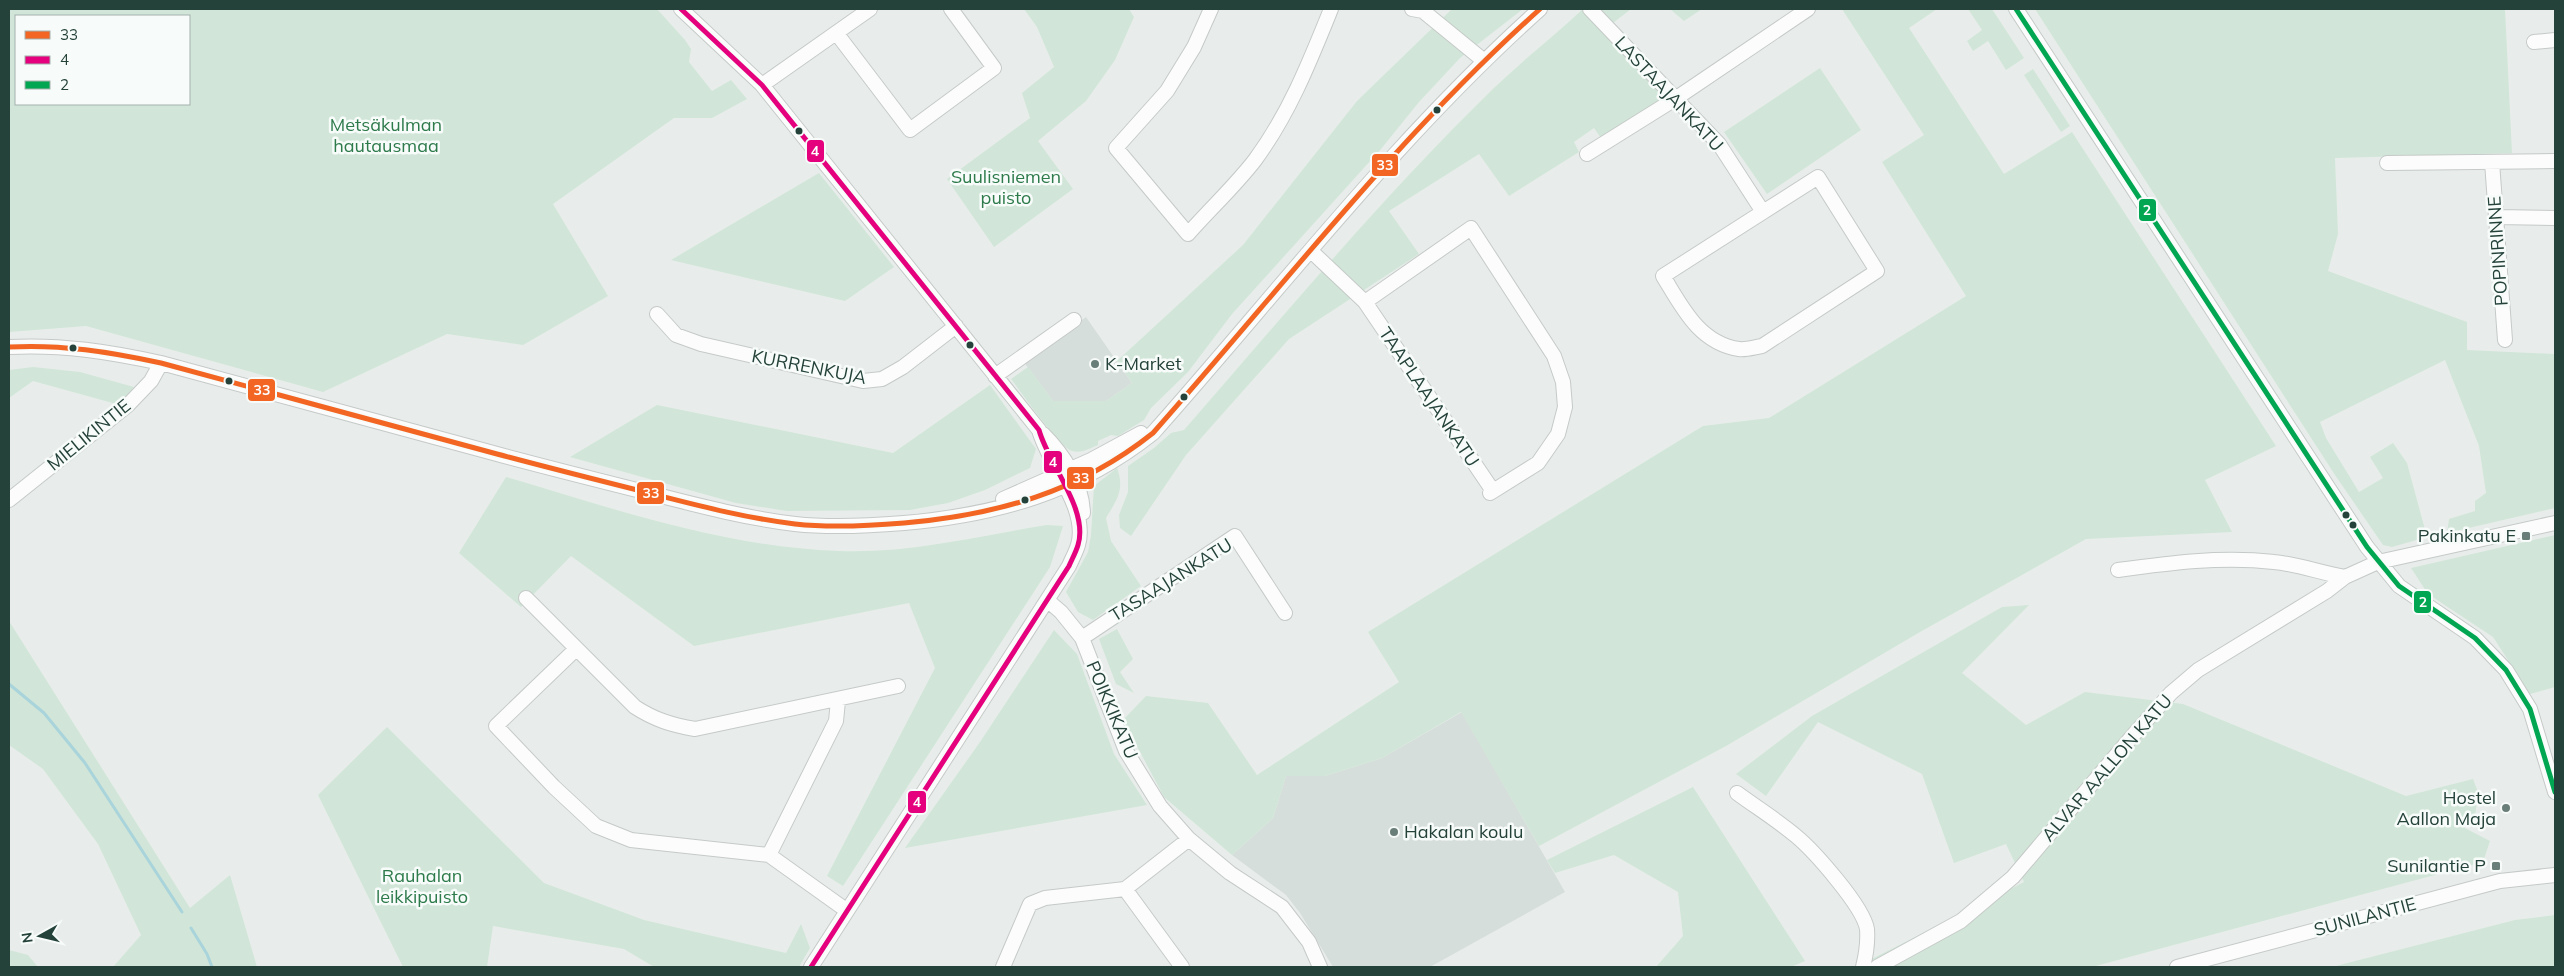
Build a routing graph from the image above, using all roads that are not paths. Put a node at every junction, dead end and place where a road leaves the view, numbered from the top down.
1 (681, 9) edge
2 (870, 9) edge
3 (951, 9) edge
4 (1211, 9) edge
5 (1331, 9) edge
6 (1412, 9) edge
7 (1540, 9) edge
8 (1590, 9) edge
9 (1808, 9) edge
10 (2016, 9) edge
11 (837, 34) junction
12 (2555, 40) edge
13 (2534, 42) dead end
14 (1483, 60) junction
15 (762, 85) junction
16 (1675, 99) junction
17 (1587, 154) dead end
18 (2555, 161) edge
19 (2492, 162) junction
20 (2387, 163) dead end
21 (1763, 212) junction
22 (2496, 217) junction
23 (2555, 218) edge
24 (1310, 251) junction
25 (1365, 302) junction
26 (657, 314) dead end
27 (1074, 320) dead end
28 (956, 326) junction
29 (2505, 340) dead end
30 (9, 347) edge
31 (161, 363) junction
32 (995, 376) junction
33 (1067, 478) junction
34 (9, 500) edge
35 (2555, 522) edge
36 (2378, 562) junction
37 (2118, 570) dead end
38 (2345, 577) junction
39 (526, 598) dead end
40 (1047, 600) junction
41 (1286, 613) dead end
42 (1082, 638) junction
43 (576, 649) junction
44 (898, 686) dead end
45 (838, 701) junction
46 (2555, 792) edge
47 (1737, 793) dead end
48 (1189, 839) junction
49 (768, 856) junction
50 (2555, 874) edge
51 (1125, 889) junction
52 (846, 910) junction
53 (811, 967) edge
54 (1003, 967) edge
55 (1182, 967) edge
56 (1320, 967) edge
57 (1863, 967) edge
58 (1877, 967) edge
59 (2177, 967) edge

1 - 15 street
2 - 11 street
3 - 11 street
4 - 5 street
6 - 14 street
7 - 14 street
8 - 16 street, LASTAAJANKATU
9 - 16 street
10 - 36 street
11 - 15 street
12 - 13 street
14 - 24 street
15 - 28 street
16 - 17 street
16 - 21 street, LASTAAJANKATU
18 - 19 street
19 - 20 street
19 - 22 street, POPINRINNE
21 - 21 street
22 - 23 street
22 - 29 street, POPINRINNE
24 - 25 street, TAAPLAAJANKATU
24 - 33 street
25 - 25 street, TAAPLAAJANKATU
26 - 28 street, KURRENKUJA
27 - 32 street
28 - 32 street
30 - 31 street
31 - 33 street
31 - 34 street, MIELIKINTIE
32 - 33 street
33 - 40 street
35 - 36 street, ALVAR AALLON KATU
36 - 38 street, ALVAR AALLON KATU
36 - 46 street
37 - 38 street
38 - 58 street, ALVAR AALLON KATU
39 - 43 street
40 - 42 street, POIKKIKATU
40 - 52 street
41 - 42 street, TASAAJANKATU
42 - 48 street, POIKKIKATU
43 - 45 street
43 - 49 street
44 - 45 street
45 - 49 street
47 - 57 street
48 - 51 street
48 - 56 street, POIKKIKATU
49 - 52 street
50 - 59 street, SUNILANTIE
51 - 54 street
51 - 55 street
52 - 53 street

